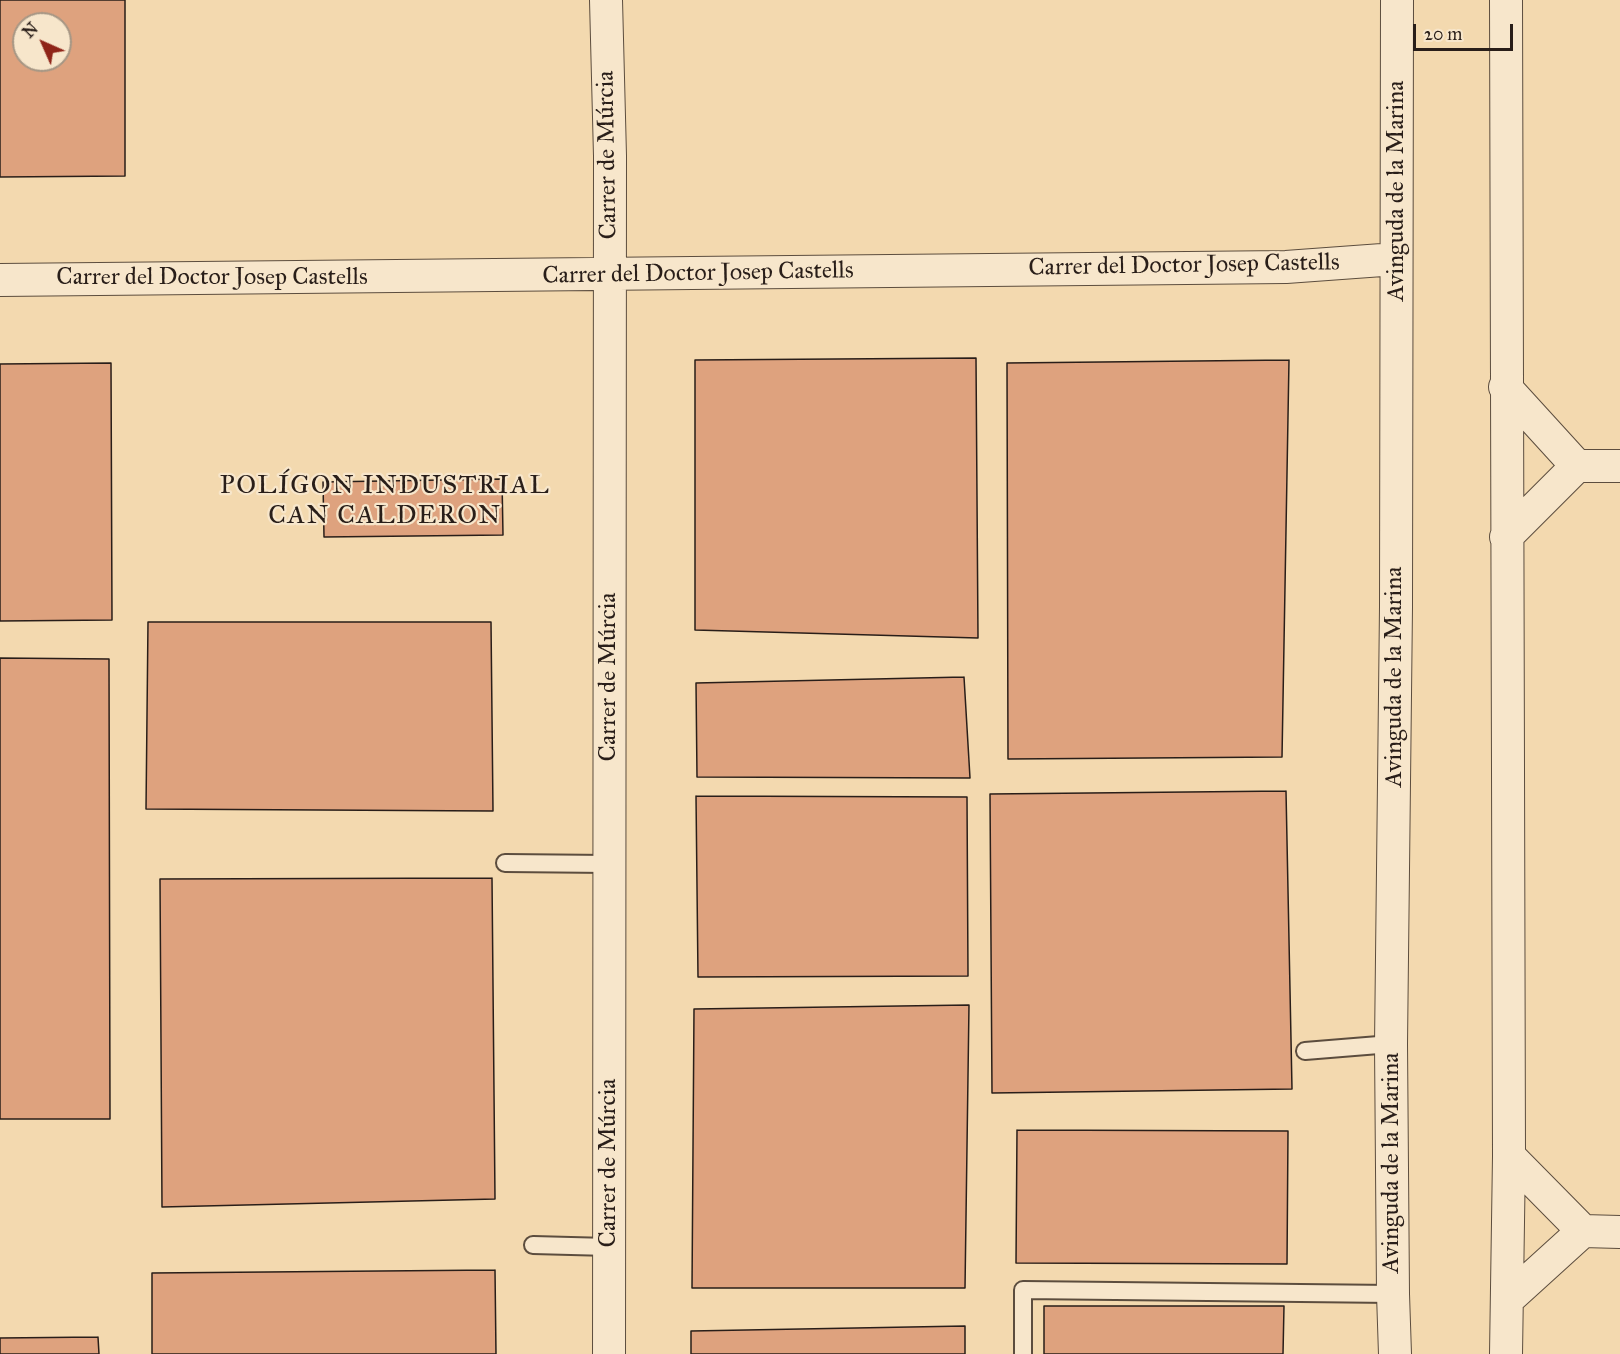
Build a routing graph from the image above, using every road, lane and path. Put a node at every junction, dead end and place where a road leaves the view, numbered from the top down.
1 (606, 0) edge
2 (1397, 0) edge
3 (1506, 0) edge
4 (1396, 259) junction
5 (610, 275) junction
6 (0, 280) edge
7 (1505, 387) junction
8 (1577, 466) junction
9 (1620, 466) edge
10 (1506, 537) junction
11 (505, 863) dead end
12 (609, 864) junction
13 (1391, 1044) junction
14 (1305, 1051) dead end
15 (1509, 1156) junction
16 (1583, 1231) junction
17 (1620, 1232) edge
18 (533, 1245) dead end
19 (609, 1246) junction
20 (1393, 1294) junction
21 (1507, 1300) junction
22 (609, 1354) edge
23 (1023, 1354) edge
24 (1395, 1354) edge
25 (1506, 1354) edge

1 - 5 street, Carrer de Múrcia
2 - 4 street, Avinguda de la Marina
3 - 7 street
4 - 5 street, Carrer del Doctor Josep Castells
4 - 13 street, Avinguda de la Marina
5 - 6 street, Carrer del Doctor Josep Castells
5 - 12 street, Carrer de Múrcia
7 - 8 street
7 - 10 street
8 - 9 street
8 - 10 street
10 - 15 street
11 - 12 lane
12 - 19 street, Carrer de Múrcia
13 - 14 lane
13 - 20 street, Avinguda de la Marina
15 - 16 street
15 - 21 street
16 - 17 street
16 - 21 street
18 - 19 lane
19 - 22 street, Carrer de Múrcia
20 - 23 lane
20 - 24 street, Avinguda de la Marina
21 - 25 street

